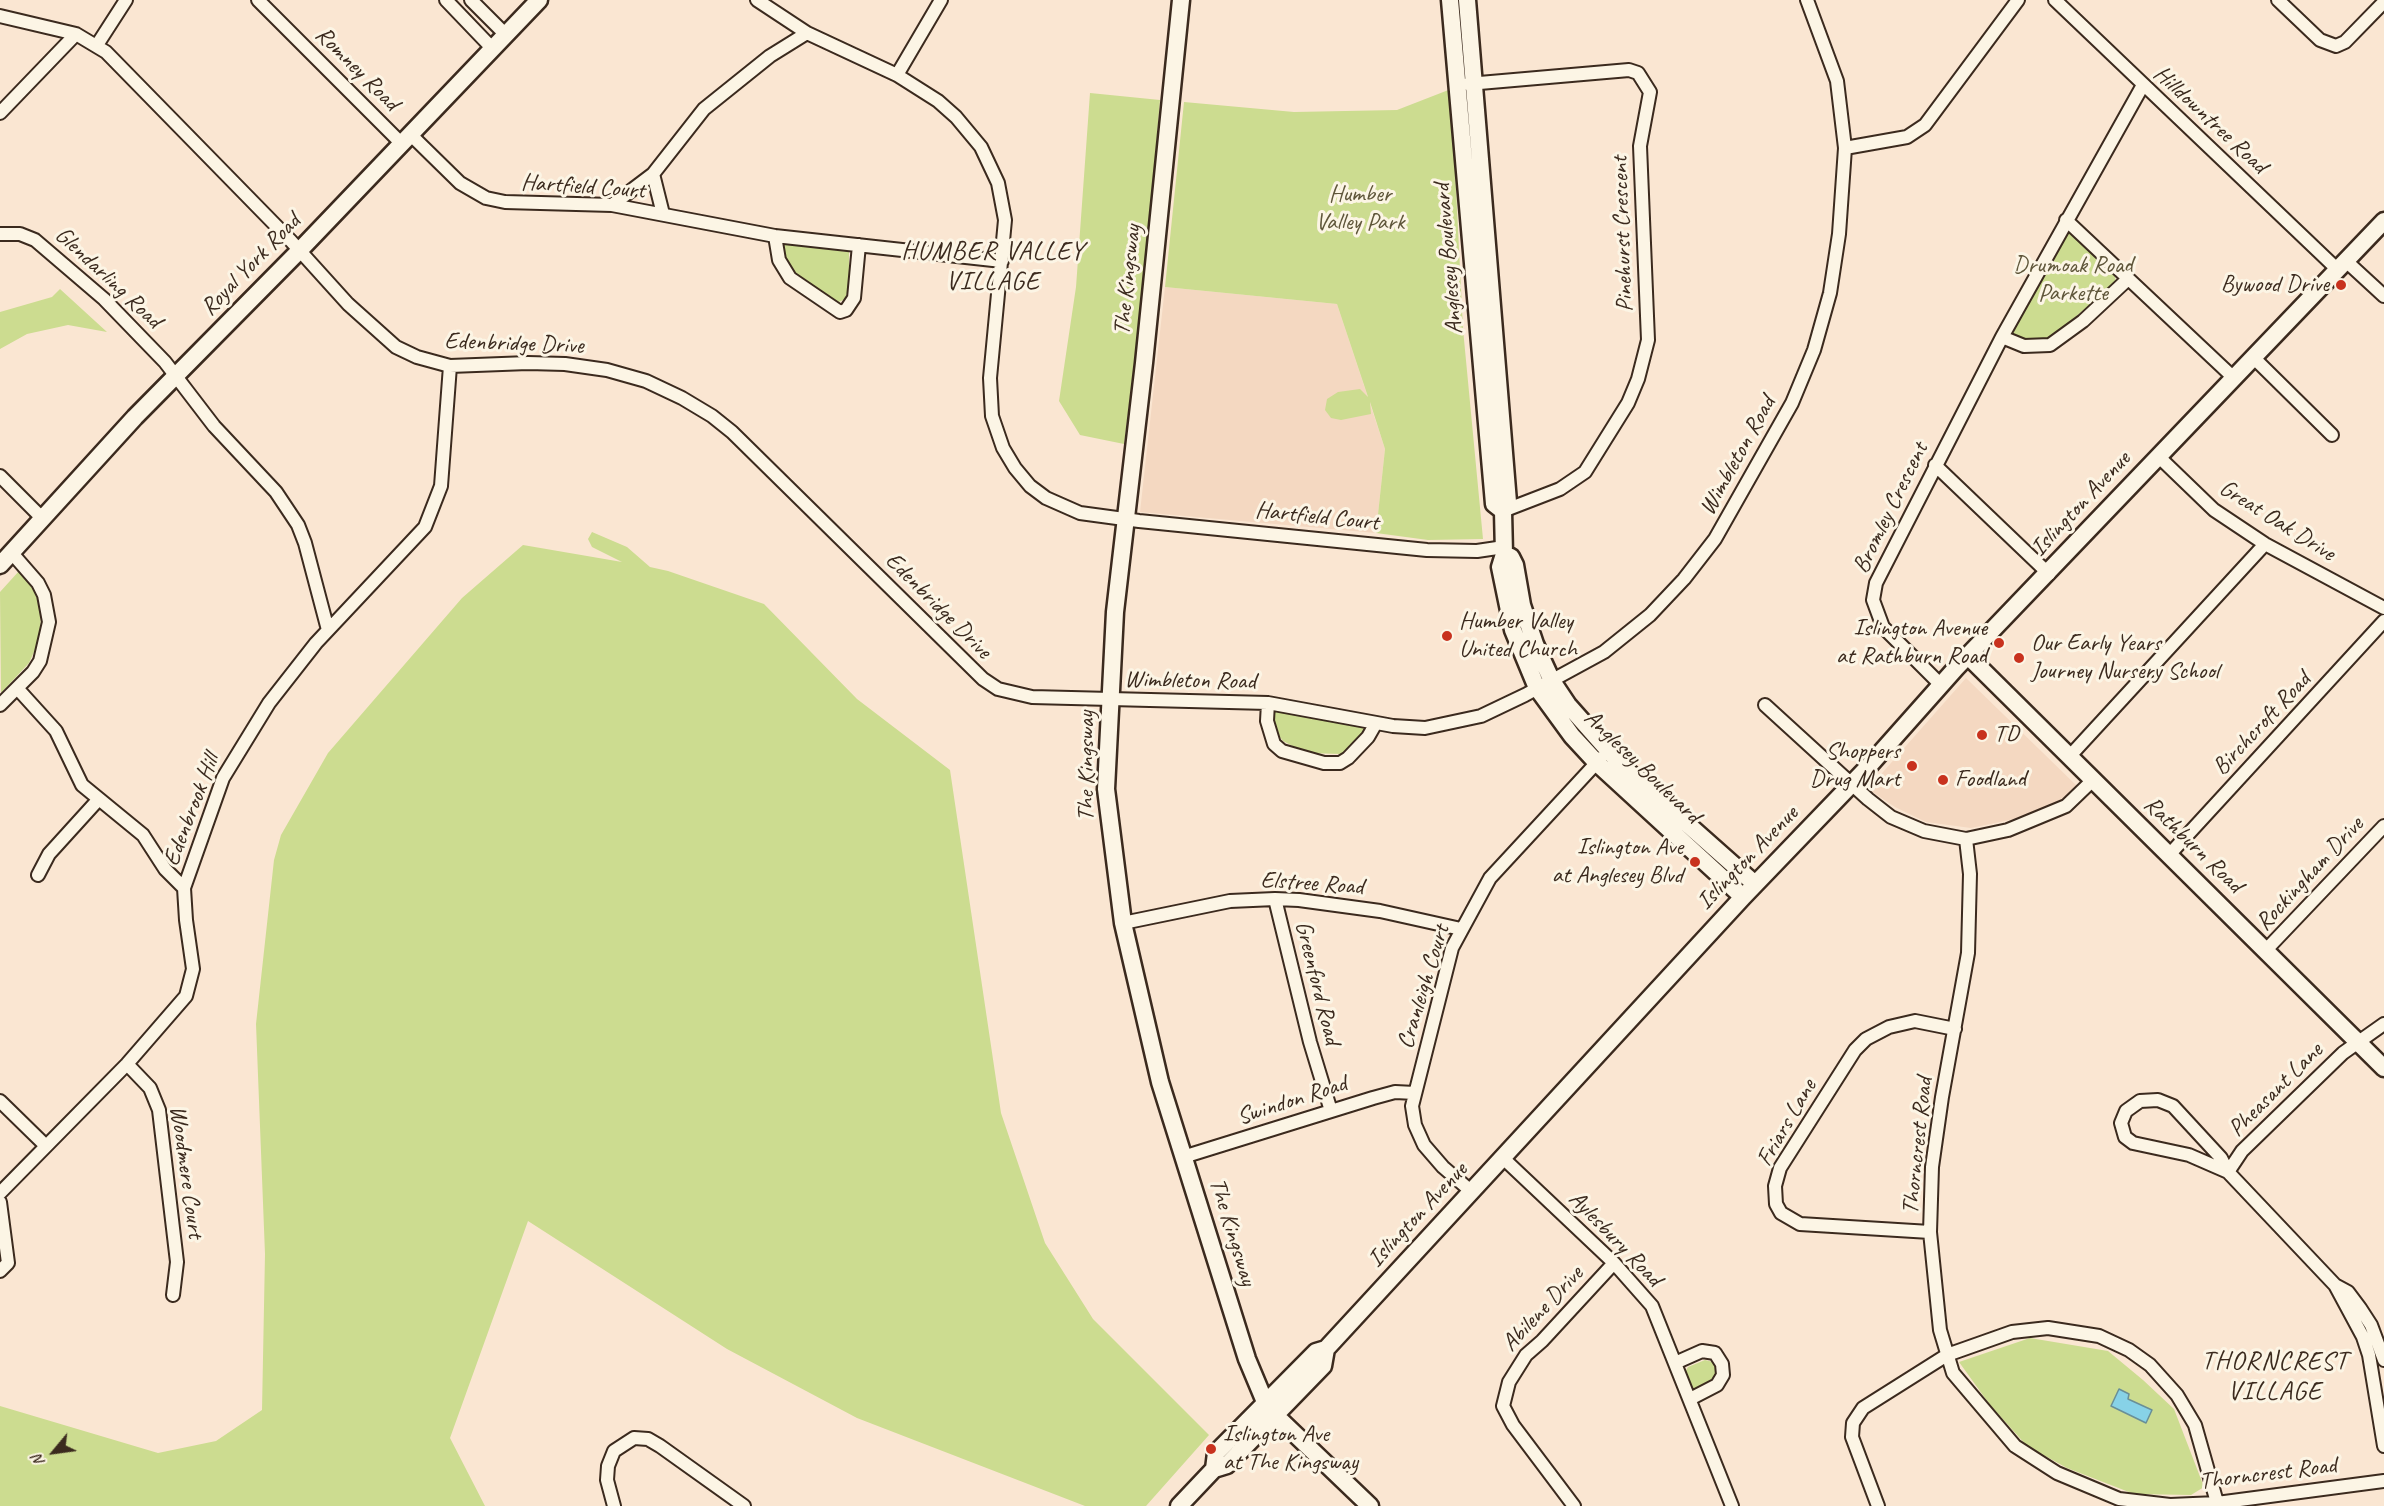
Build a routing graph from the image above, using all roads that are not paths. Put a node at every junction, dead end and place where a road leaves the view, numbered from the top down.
1 (126, 0) edge
2 (258, 0) edge
3 (446, 0) edge
4 (471, 0) edge
5 (539, 0) edge
6 (757, 0) edge
7 (941, 0) edge
8 (1181, 0) edge
9 (1450, 0) edge
10 (1467, 0) edge
11 (1807, 0) edge
12 (2018, 0) edge
13 (2055, 0) edge
14 (2278, 0) edge
15 (2384, 2) edge
16 (0, 16) edge
17 (807, 33) junction
18 (76, 34) junction
19 (505, 34) junction
20 (97, 45) junction
21 (492, 48) junction
22 (897, 75) junction
23 (1465, 84) junction
24 (2143, 85) junction
25 (0, 113) edge
26 (406, 139) junction
27 (1845, 148) junction
28 (653, 174) junction
29 (612, 205) junction
30 (663, 214) junction
31 (2066, 220) junction
32 (2384, 221) edge
33 (0, 234) edge
34 (775, 236) junction
35 (859, 244) junction
36 (299, 251) junction
37 (1002, 261) junction
38 (2342, 266) junction
39 (2128, 279) junction
40 (2384, 296) edge
41 (2001, 337) junction
42 (2255, 359) junction
43 (450, 366) junction
44 (177, 375) junction
45 (2235, 380) junction
46 (2332, 435) dead end
47 (2158, 456) junction
48 (1935, 465) junction
49 (0, 476) edge
50 (1503, 511) junction
51 (42, 518) junction
52 (1126, 519) junction
53 (2265, 544) junction
54 (1504, 550) junction
55 (11, 552) junction
56 (0, 565) edge
57 (2049, 574) junction
58 (2384, 608) edge
59 (2384, 621) edge
60 (328, 630) junction
61 (1968, 656) junction
62 (1545, 685) junction
63 (1941, 685) junction
64 (17, 688) junction
65 (1111, 700) junction
66 (1268, 704) junction
67 (0, 705) edge
68 (1765, 705) dead end
69 (1376, 723) junction
70 (1602, 757) junction
71 (2069, 757) junction
72 (2093, 780) junction
73 (1851, 785) junction
74 (98, 800) junction
75 (2384, 826) edge
76 (1966, 839) junction
77 (2169, 855) junction
78 (38, 875) dead end
79 (184, 888) junction
80 (1749, 890) junction
81 (1275, 899) junction
82 (1123, 923) junction
83 (1461, 928) junction
84 (2266, 950) junction
85 (2384, 1024) edge
86 (1955, 1029) junction
87 (2358, 1042) junction
88 (127, 1064) junction
89 (2384, 1068) edge
90 (1415, 1093) junction
91 (0, 1101) edge
92 (1331, 1111) junction
93 (45, 1145) junction
94 (1183, 1157) junction
95 (1503, 1158) junction
96 (2229, 1172) junction
97 (1472, 1192) junction
98 (0, 1193) edge
99 (0, 1202) edge
100 (1930, 1232) junction
101 (1614, 1263) junction
102 (0, 1271) edge
103 (2335, 1285) junction
104 (173, 1295) dead end
105 (1947, 1355) junction
106 (2384, 1360) edge
107 (1675, 1363) junction
108 (1690, 1400) junction
109 (1270, 1409) junction
110 (2384, 1446) edge
111 (2384, 1481) edge
112 (2217, 1504) edge
113 (614, 1506) edge
114 (744, 1506) edge
115 (1179, 1506) edge
116 (1370, 1506) edge
117 (1574, 1506) edge
118 (1732, 1506) edge
119 (1878, 1506) edge

1 - 20 street
2 - 26 street, Romney Road
3 - 21 street
4 - 19 street
5 - 19 street, Royal York Road
6 - 17 street, Hartfield Court
7 - 22 street
8 - 52 street, The Kingsway
9 - 23 street, Anglesey Boulevard
10 - 23 street, Anglesey Boulevard
11 - 27 street, Wimbleton Road
12 - 27 street
13 - 24 street, Hilldowntree Road
14 - 15 street
16 - 18 street, Edenbridge Drive
17 - 22 street, Hartfield Court
17 - 28 street
18 - 20 street, Edenbridge Drive
18 - 25 street
19 - 21 street, Royal York Road
20 - 36 street, Edenbridge Drive
21 - 26 street, Royal York Road
22 - 37 street, Hartfield Court
23 - 50 street, Anglesey Boulevard
23 - 50 street, Pinehurst Crescent
24 - 31 street, Bromley Crescent
24 - 38 street, Hilldowntree Road
26 - 29 street, Hartfield Court
26 - 36 street, Royal York Road
27 - 62 street, Wimbleton Road
28 - 29 street
28 - 30 street
29 - 30 street, Hartfield Court
30 - 34 street, Hartfield Court
31 - 39 street
31 - 41 street, Bromley Crescent
32 - 38 street, Islington Avenue
33 - 44 street, Glendarling Road
34 - 35 street, Hartfield Court
34 - 35 street
35 - 37 street, Hartfield Court
36 - 43 street, Edenbridge Drive
36 - 44 street, Royal York Road
37 - 52 street, Hartfield Court
38 - 40 street
38 - 42 street, Islington Avenue
39 - 41 street
39 - 45 street
41 - 48 street, Bromley Crescent
42 - 45 street, Islington Avenue
42 - 46 street
43 - 60 street, Edenbrook Hill
43 - 65 street, Edenbridge Drive
44 - 51 street, Royal York Road
44 - 60 street, Glendarling Road
45 - 47 street, Islington Avenue
47 - 53 street, Great Oak Drive
47 - 57 street, Islington Avenue
48 - 57 street
48 - 63 street, Bromley Crescent
49 - 51 street
50 - 54 street, Anglesey Boulevard
51 - 55 street, Royal York Road
52 - 54 street, Hartfield Court
52 - 65 street, The Kingsway
53 - 58 street, Great Oak Drive
53 - 71 street
54 - 62 street, Anglesey Boulevard
55 - 56 street, Royal York Road
55 - 64 street
57 - 61 street, Islington Avenue
59 - 77 street, Birchcroft Road
60 - 79 street, Edenbrook Hill
61 - 63 street, Islington Avenue
61 - 71 street, Rathburn Road
62 - 69 street, Wimbleton Road
62 - 70 street, Anglesey Boulevard
63 - 73 street, Islington Avenue
64 - 67 street
64 - 74 street
65 - 66 street, Wimbleton Road
65 - 82 street, The Kingsway
66 - 69 street, Wimbleton Road
66 - 69 street, Wimbleton Road
68 - 73 street
70 - 80 street, Anglesey Boulevard
70 - 83 street, Cranleigh Court
71 - 72 street, Rathburn Road
72 - 76 street
72 - 77 street, Rathburn Road
73 - 76 street
73 - 80 street, Islington Avenue
74 - 78 street
74 - 79 street
75 - 84 street, Rockingham Drive
76 - 86 street, Thorncrest Road
77 - 84 street, Rathburn Road
79 - 88 street, Edenbrook Hill
80 - 95 street, Islington Avenue
81 - 82 street, Elstree Road
81 - 83 street, Elstree Road
81 - 92 street, Greenford Road
82 - 94 street, The Kingsway
83 - 90 street, Cranleigh Court
84 - 87 street, Rathburn Road
85 - 87 street, Pheasant Lane
86 - 100 street, Thorncrest Road
86 - 100 street, Friars Lane
87 - 89 street, Rathburn Road
87 - 96 street, Pheasant Lane
88 - 93 street, Edenbrook Hill
88 - 104 street, Woodmere Court
90 - 92 street, Swindon Road
90 - 97 street, Cranleigh Court
91 - 93 street
92 - 94 street, Swindon Road
93 - 98 street, Edenbrook Hill
94 - 109 street, The Kingsway
95 - 97 street, Islington Avenue
95 - 101 street, Aylesbury Road
96 - 96 street, Pheasant Lane
96 - 103 street, Pheasant Lane
97 - 109 street, Islington Avenue
99 - 102 street
100 - 105 street, Thorncrest Road
101 - 107 street, Aylesbury Road
101 - 117 street, Abilene Drive
103 - 106 street, Pheasant Lane
103 - 110 street, Pheasant Lane
105 - 112 street, Thorncrest Road
105 - 112 street
105 - 119 street
107 - 108 street, Aylesbury Road
107 - 108 street
108 - 118 street, Aylesbury Road
109 - 115 street, Islington Avenue
109 - 116 street, The Kingsway
111 - 112 street, Thorncrest Road
113 - 114 street

